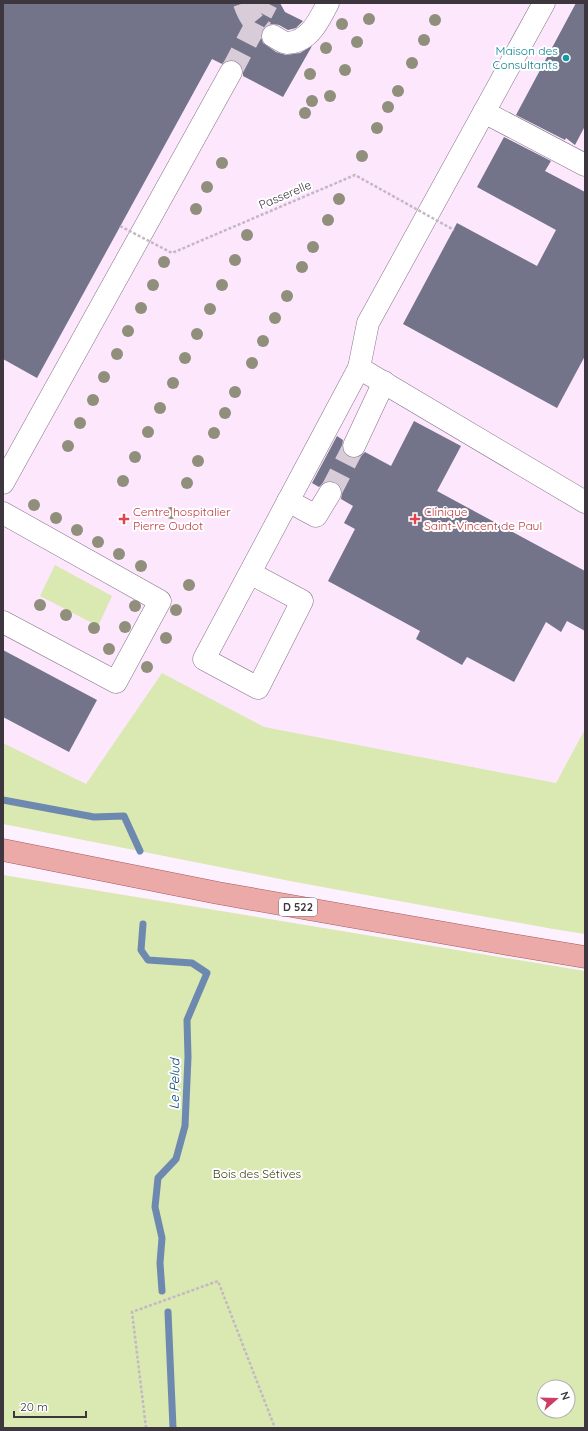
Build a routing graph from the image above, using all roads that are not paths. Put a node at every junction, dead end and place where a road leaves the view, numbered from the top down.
1 (328, 3) edge
2 (544, 3) edge
3 (273, 36) tunnel mouth
4 (231, 72) tunnel mouth
5 (484, 112) junction
6 (585, 165) edge
7 (359, 368) junction
8 (384, 382) junction
9 (354, 446) tunnel mouth
10 (3, 483) edge
11 (330, 493) tunnel mouth
12 (288, 501) junction
13 (585, 502) edge
14 (3, 513) edge
15 (250, 573) junction
16 (3, 622) edge
17 (6, 852) edge
18 (585, 956) edge

1 - 3 lane
2 - 5 lane
4 - 10 lane
5 - 6 lane
5 - 7 lane
7 - 8 lane
7 - 12 lane
8 - 9 lane
8 - 13 lane
11 - 12 lane
12 - 15 lane
14 - 16 lane
15 - 15 lane
17 - 18 main road, D 522

